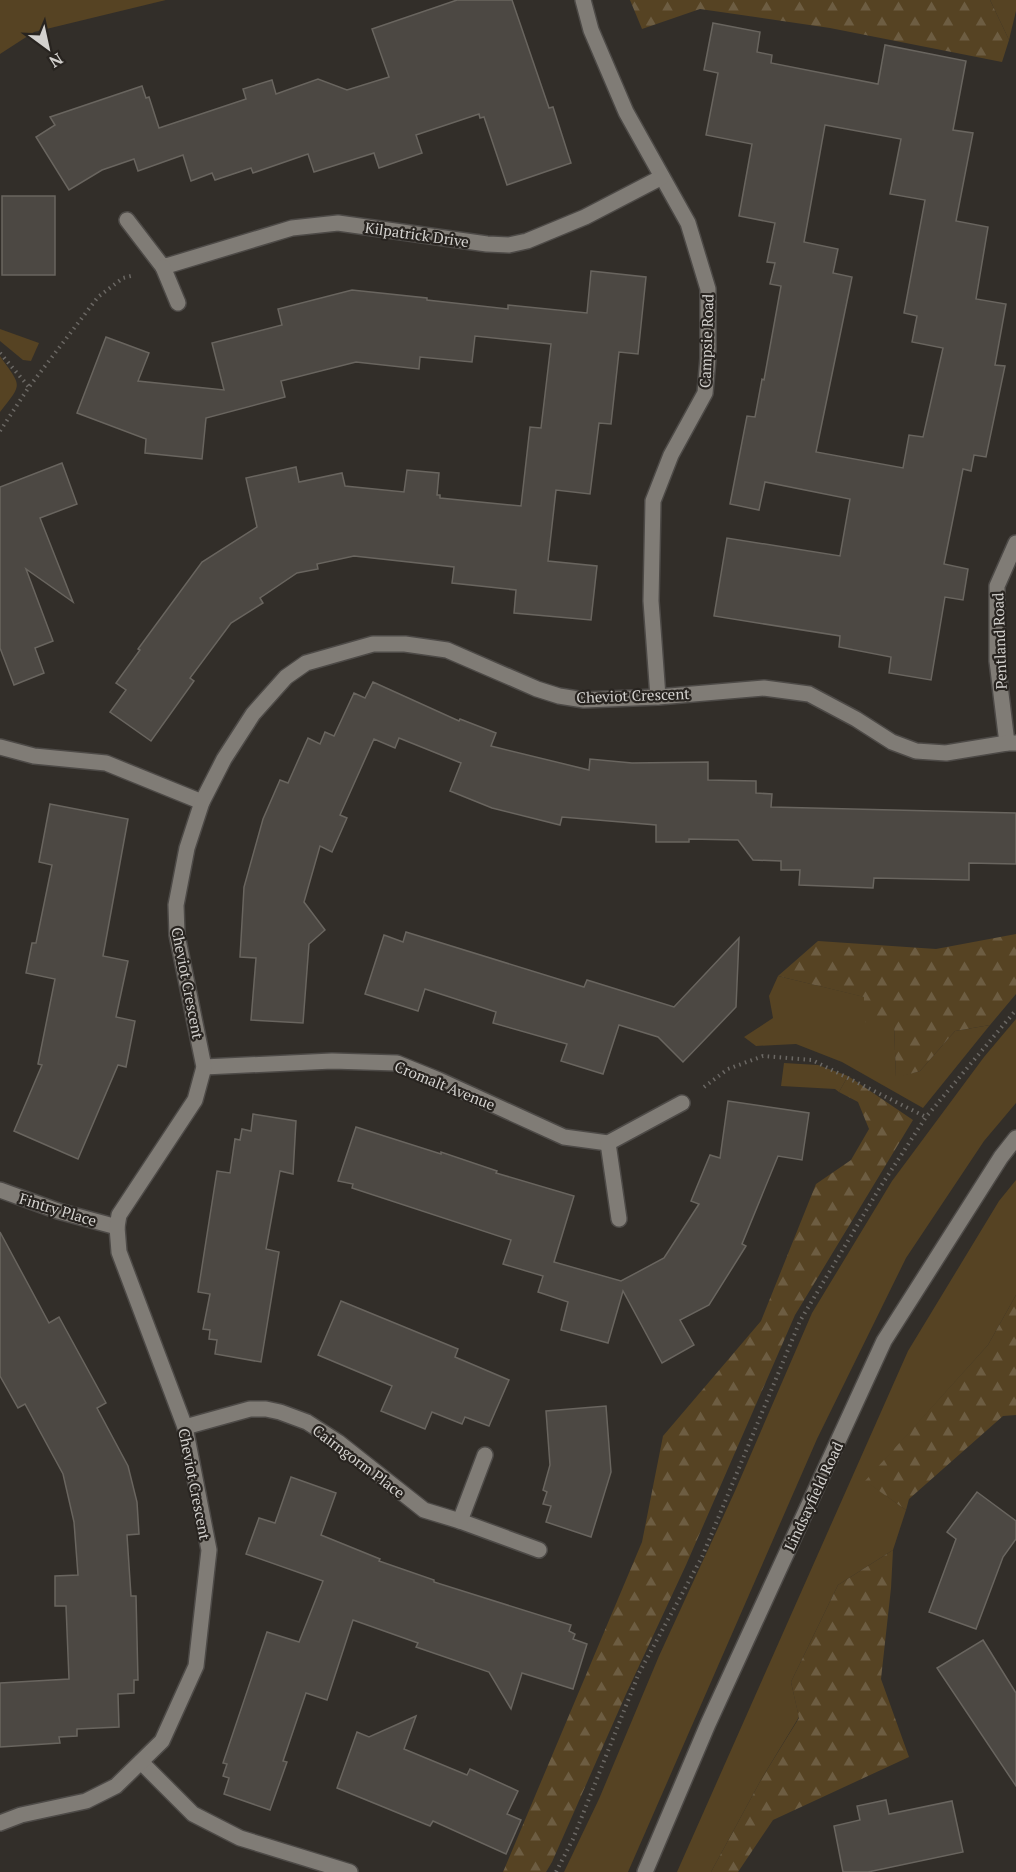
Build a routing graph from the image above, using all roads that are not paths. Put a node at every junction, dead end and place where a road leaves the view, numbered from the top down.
1 (583, 0) edge
2 (662, 177) junction
3 (128, 220) dead end
4 (163, 267) junction
5 (178, 303) dead end
6 (1016, 543) edge
7 (658, 697) junction
8 (1011, 743) edge
9 (0, 747) edge
10 (202, 802) junction
11 (204, 1066) junction
12 (682, 1103) road end
13 (1016, 1138) edge
14 (608, 1143) junction
15 (0, 1190) edge
16 (619, 1219) dead end
17 (117, 1227) junction
18 (185, 1427) junction
19 (485, 1455) dead end
20 (460, 1521) junction
21 (538, 1550) dead end
22 (141, 1762) junction
23 (0, 1823) edge
24 (350, 1872) edge
25 (645, 1872) edge

1 - 2 street, Campsie Road
2 - 4 street, Kilpatrick Drive
2 - 7 street, Campsie Road
3 - 4 street
4 - 5 street
6 - 8 street, Pentland Road
7 - 8 street, Cheviot Crescent
7 - 10 street, Cheviot Crescent
9 - 10 street
10 - 11 street, Cheviot Crescent
11 - 14 street, Cromalt Avenue
11 - 17 street, Cheviot Crescent
12 - 14 street
13 - 25 street, Lindsayfield Road
14 - 16 street
15 - 17 street, Fintry Place
17 - 18 street, Cheviot Crescent
18 - 20 street, Cairngorm Place
18 - 22 street, Cheviot Crescent
19 - 20 street
20 - 21 street, Cairngorm Place
22 - 23 street, Cheviot Crescent
22 - 24 street

